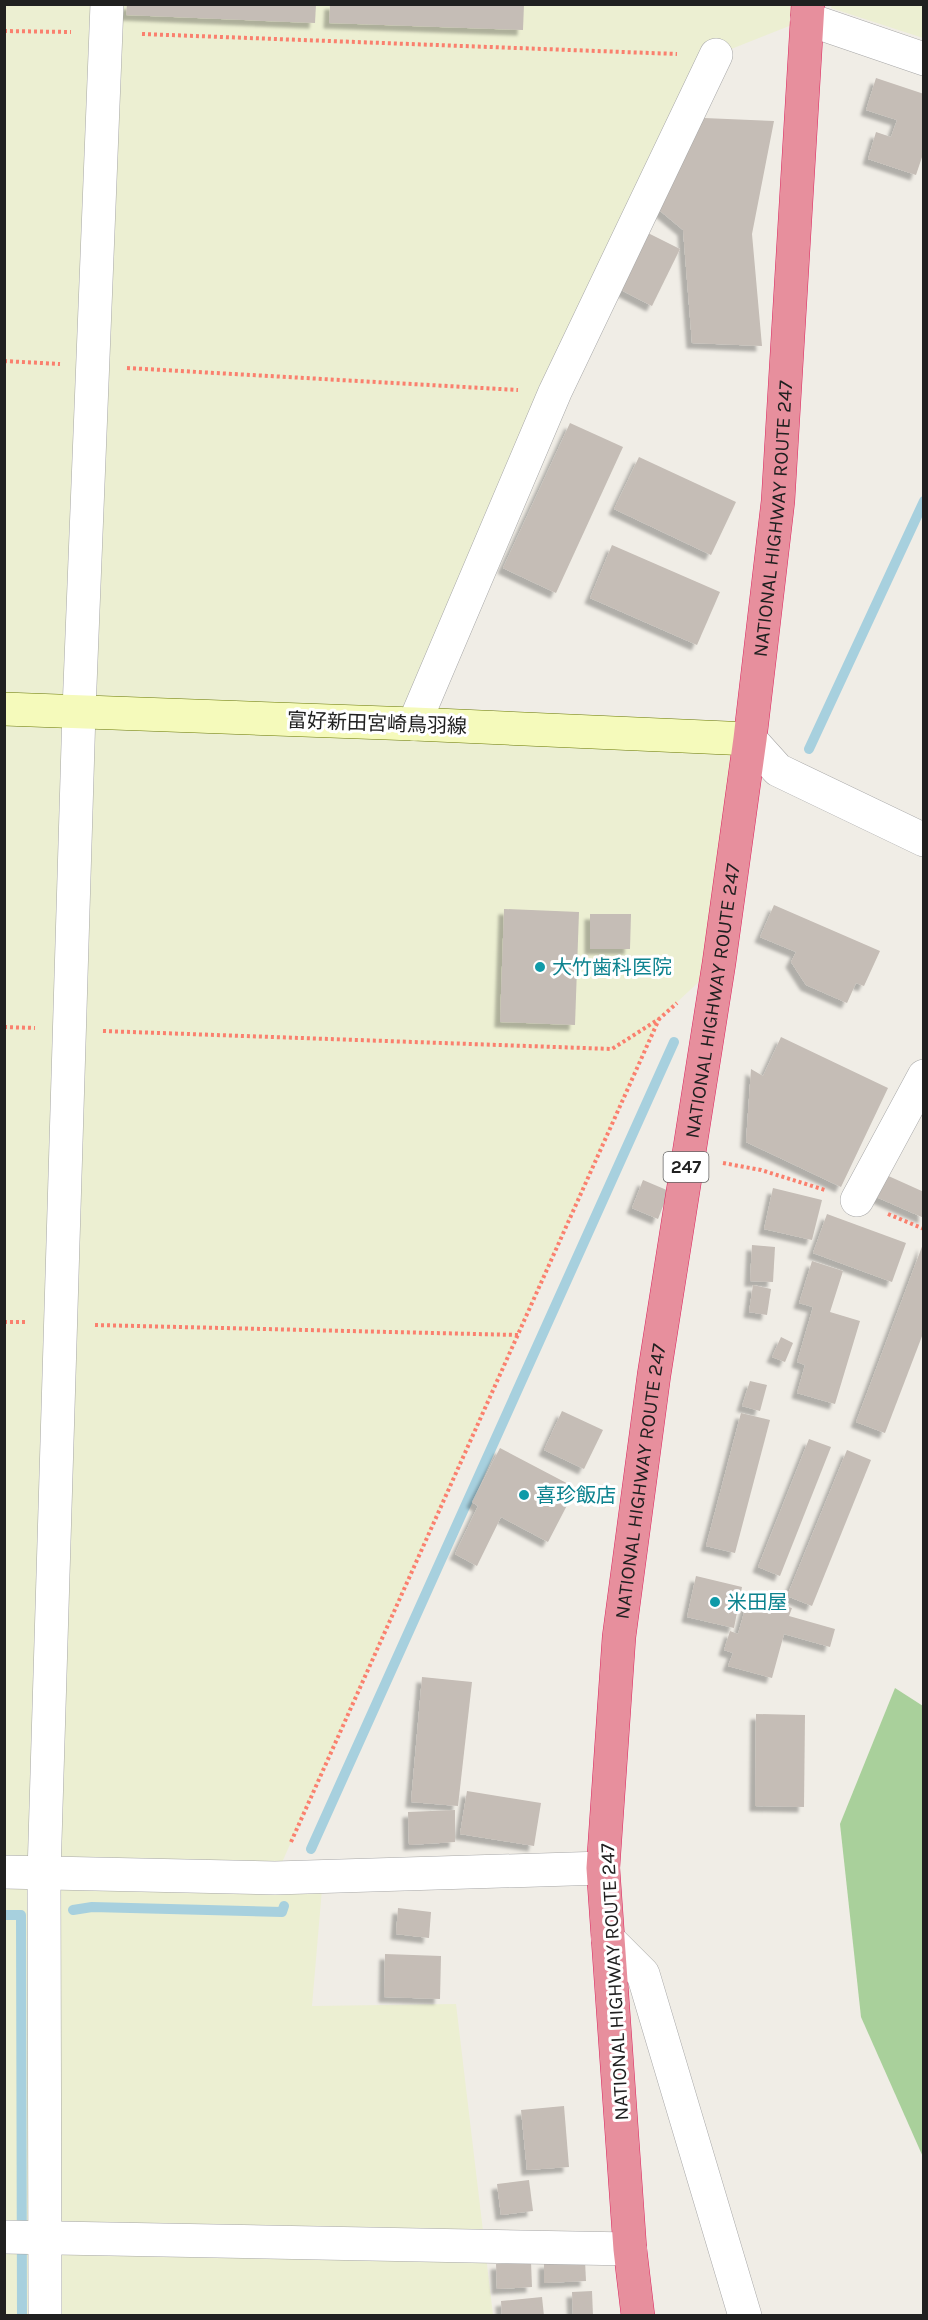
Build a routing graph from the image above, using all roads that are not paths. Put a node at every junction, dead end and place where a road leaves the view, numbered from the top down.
1 (808, 12) edge
2 (107, 19) edge
3 (716, 55) road end
4 (924, 59) edge
5 (4, 709) edge
6 (79, 711) junction
7 (414, 724) junction
8 (750, 739) junction
9 (924, 840) edge
10 (924, 1076) edge
11 (857, 1200) road end
12 (603, 1868) junction
13 (4, 1872) edge
14 (44, 1874) junction
15 (608, 1939) junction
16 (44, 2236) junction
17 (4, 2237) edge
18 (630, 2248) junction
19 (45, 2316) edge
20 (638, 2316) edge
21 (745, 2316) edge

1 - 4 street
1 - 8 highway, NATIONAL HIGHWAY ROUTE 247 / 247
2 - 6 street
3 - 7 street
5 - 6 main road, 富好新田宮崎鳥羽線
6 - 7 main road, 富好新田宮崎鳥羽線
6 - 14 street
7 - 8 main road, 富好新田宮崎鳥羽線
8 - 9 street
8 - 12 highway, NATIONAL HIGHWAY ROUTE 247 / 247
10 - 11 street
12 - 14 street
12 - 15 highway, NATIONAL HIGHWAY ROUTE 247 / 247
13 - 14 street
14 - 16 street
15 - 18 highway, NATIONAL HIGHWAY ROUTE 247 / 247
15 - 21 street
16 - 17 street
16 - 18 street
16 - 19 street
18 - 20 highway, NATIONAL HIGHWAY ROUTE 247 / 247

